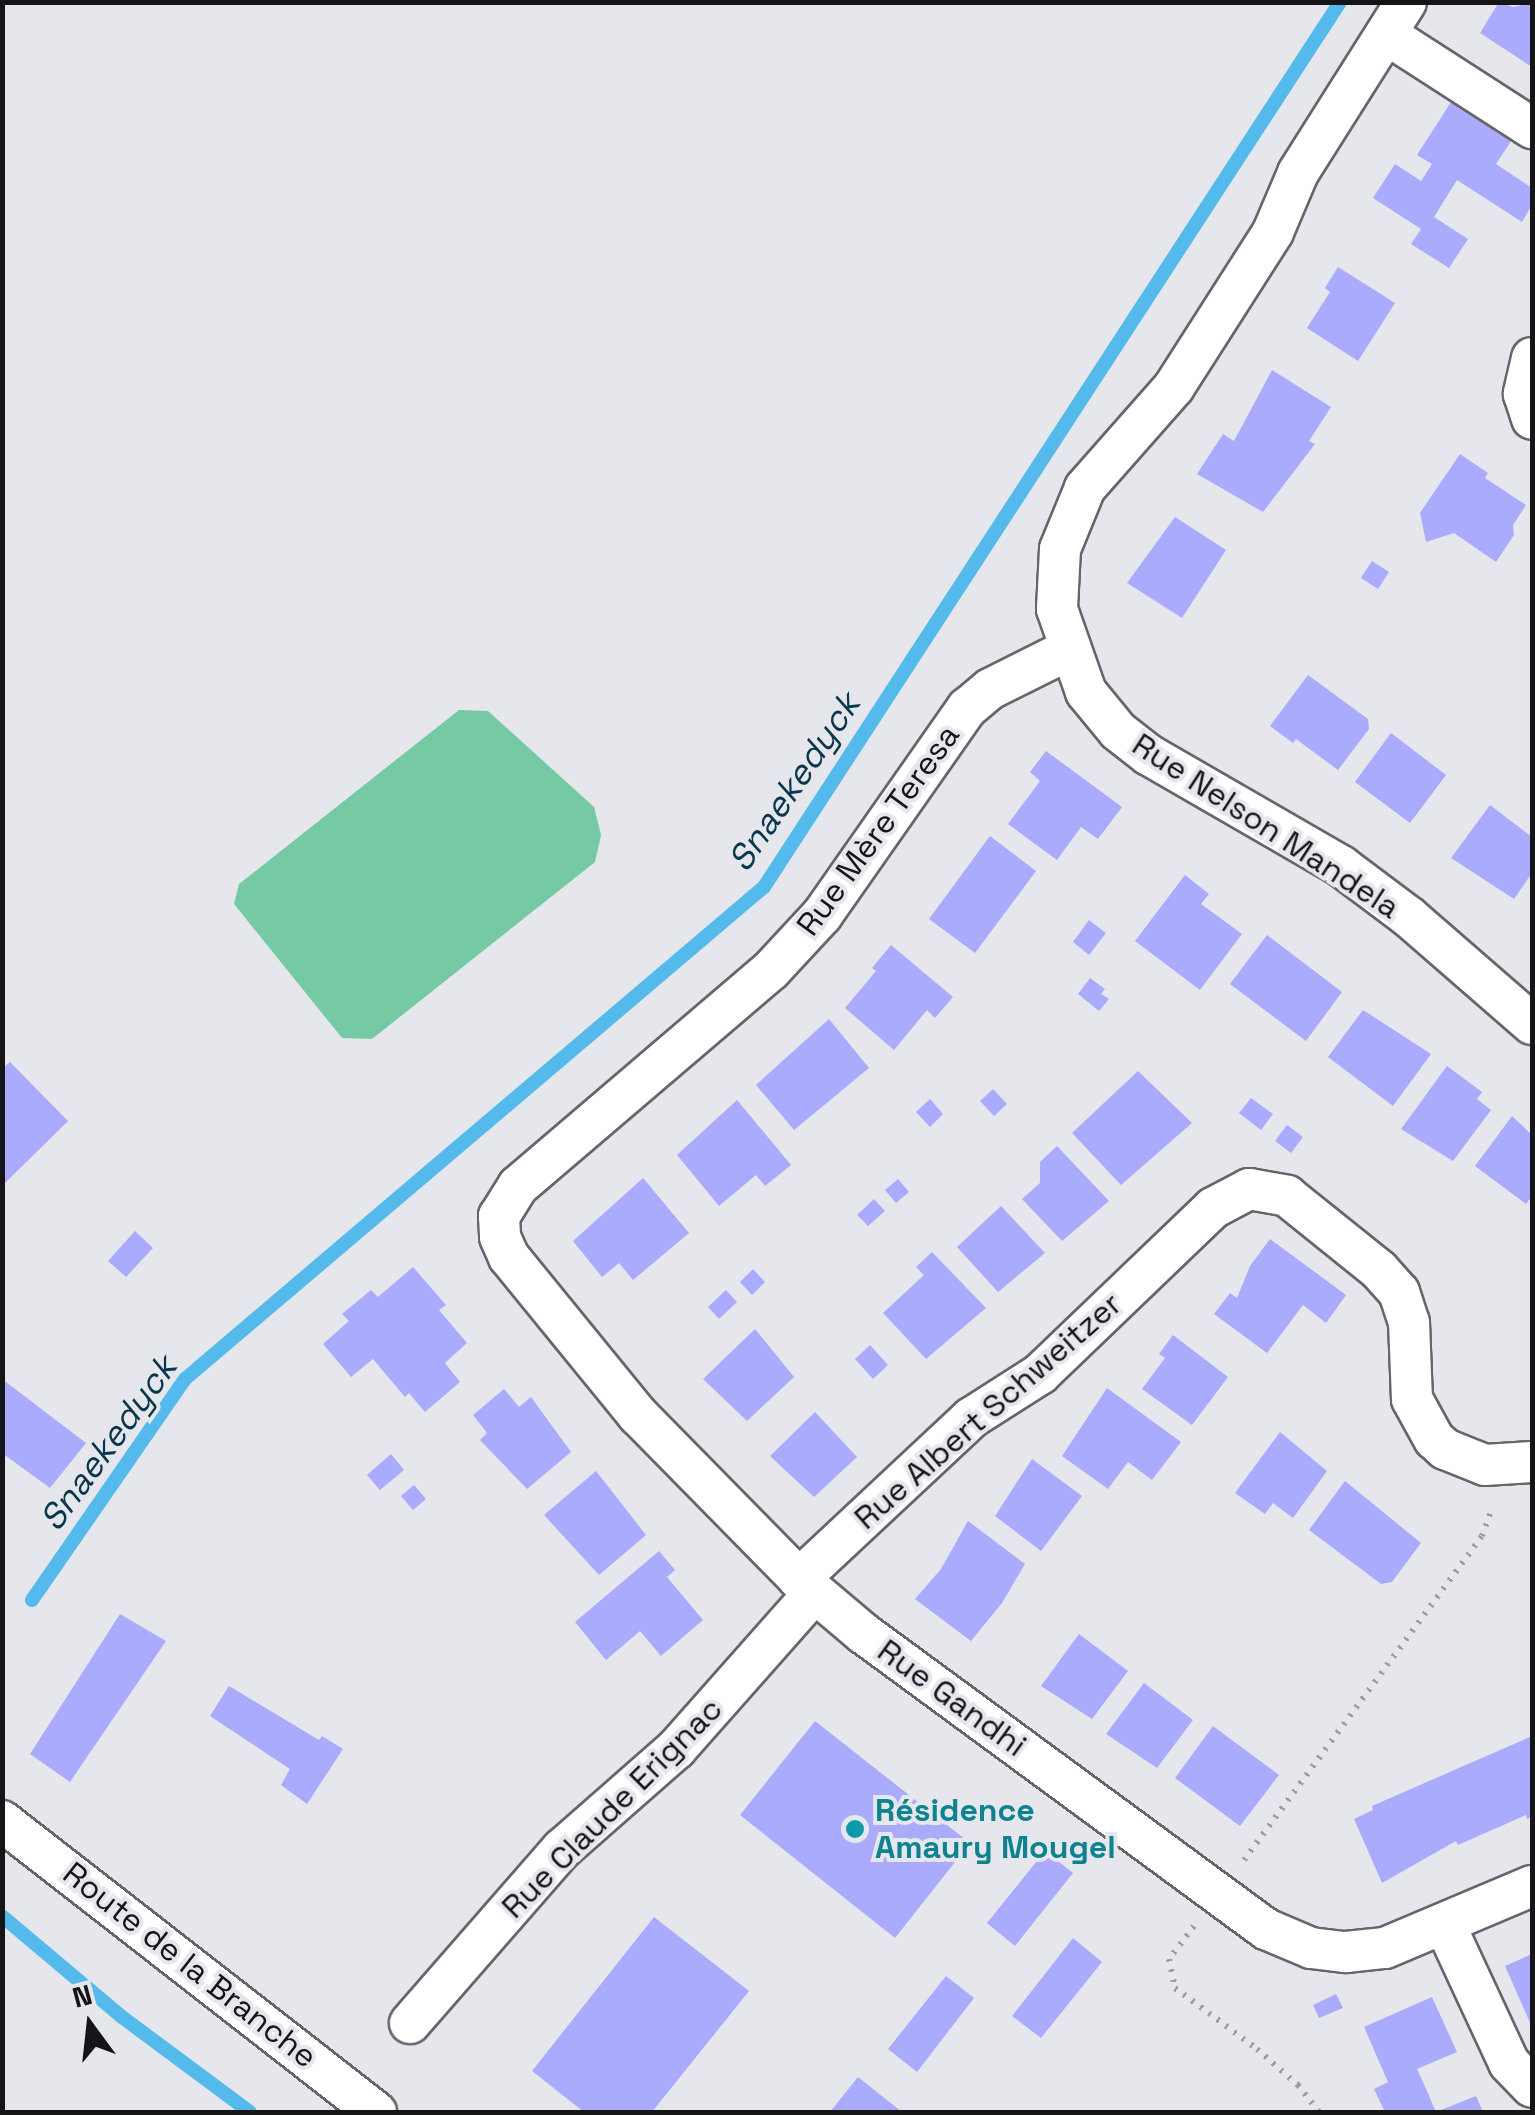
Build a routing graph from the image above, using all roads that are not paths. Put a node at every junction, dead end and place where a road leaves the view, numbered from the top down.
1 (1396, 18) edge
2 (1532, 128) edge
3 (1532, 358) edge
4 (1532, 419) edge
5 (1068, 650) junction
6 (1532, 1024) edge
7 (1516, 1465) edge
8 (806, 1586) junction
9 (2, 1821) edge
10 (1532, 1886) edge
11 (1445, 1924) junction
12 (410, 2023) dead end
13 (1532, 2087) edge
14 (376, 2112) edge

1 - 2 street
1 - 5 street
3 - 4 street
5 - 6 street, Rue Nelson Mandela
5 - 8 street, Rue Mère Teresa
7 - 8 street, Rue Albert Schweitzer
8 - 11 street, Rue Gandhi
8 - 12 street, Rue Claude Erignac
9 - 14 street, Route de la Branche
10 - 11 street, Rue Gandhi
11 - 13 street

